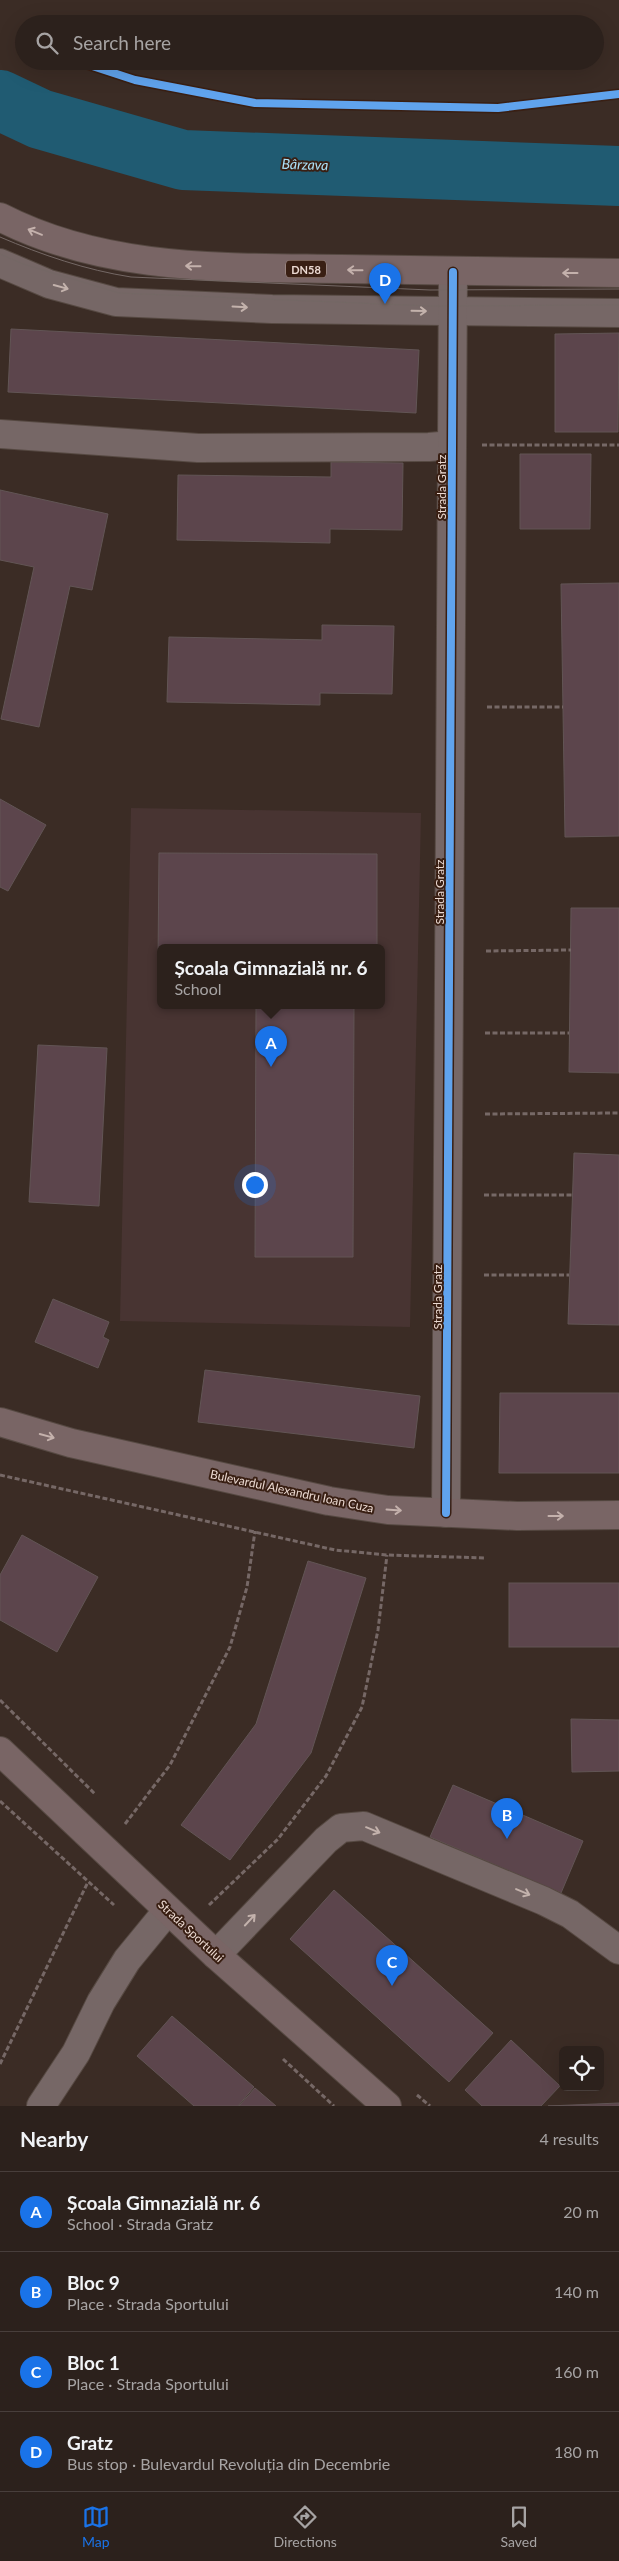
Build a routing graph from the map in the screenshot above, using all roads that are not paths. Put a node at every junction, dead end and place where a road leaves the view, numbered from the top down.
1 (2, 223) edge
2 (0, 263) edge
3 (453, 272) junction
4 (619, 273) edge
5 (452, 311) junction
6 (619, 313) edge
7 (0, 434) edge
8 (452, 445) junction
9 (0, 1422) edge
10 (446, 1513) junction
11 (619, 1516) edge
12 (0, 1750) edge
13 (168, 1910) junction
14 (619, 1950) edge
15 (216, 1955) junction
16 (41, 2106) edge
17 (387, 2106) edge

3 -> 1 main road, DN58
2 -> 5 street
4 -> 3 main road, DN58
3 - 5 street, Strada Gratz
5 - 6 street
5 - 8 street, Strada Gratz
7 - 8 street
8 - 10 street, Strada Gratz
9 -> 10 main road, Bulevardul Alexandru Ioan Cuza
10 -> 11 main road, Bulevardul Alexandru Ioan Cuza
12 - 13 main road, Strada Sportului
13 - 15 main road, Strada Sportului
13 - 16 street
15 -> 14 street
15 - 17 main road, Strada Sportului

